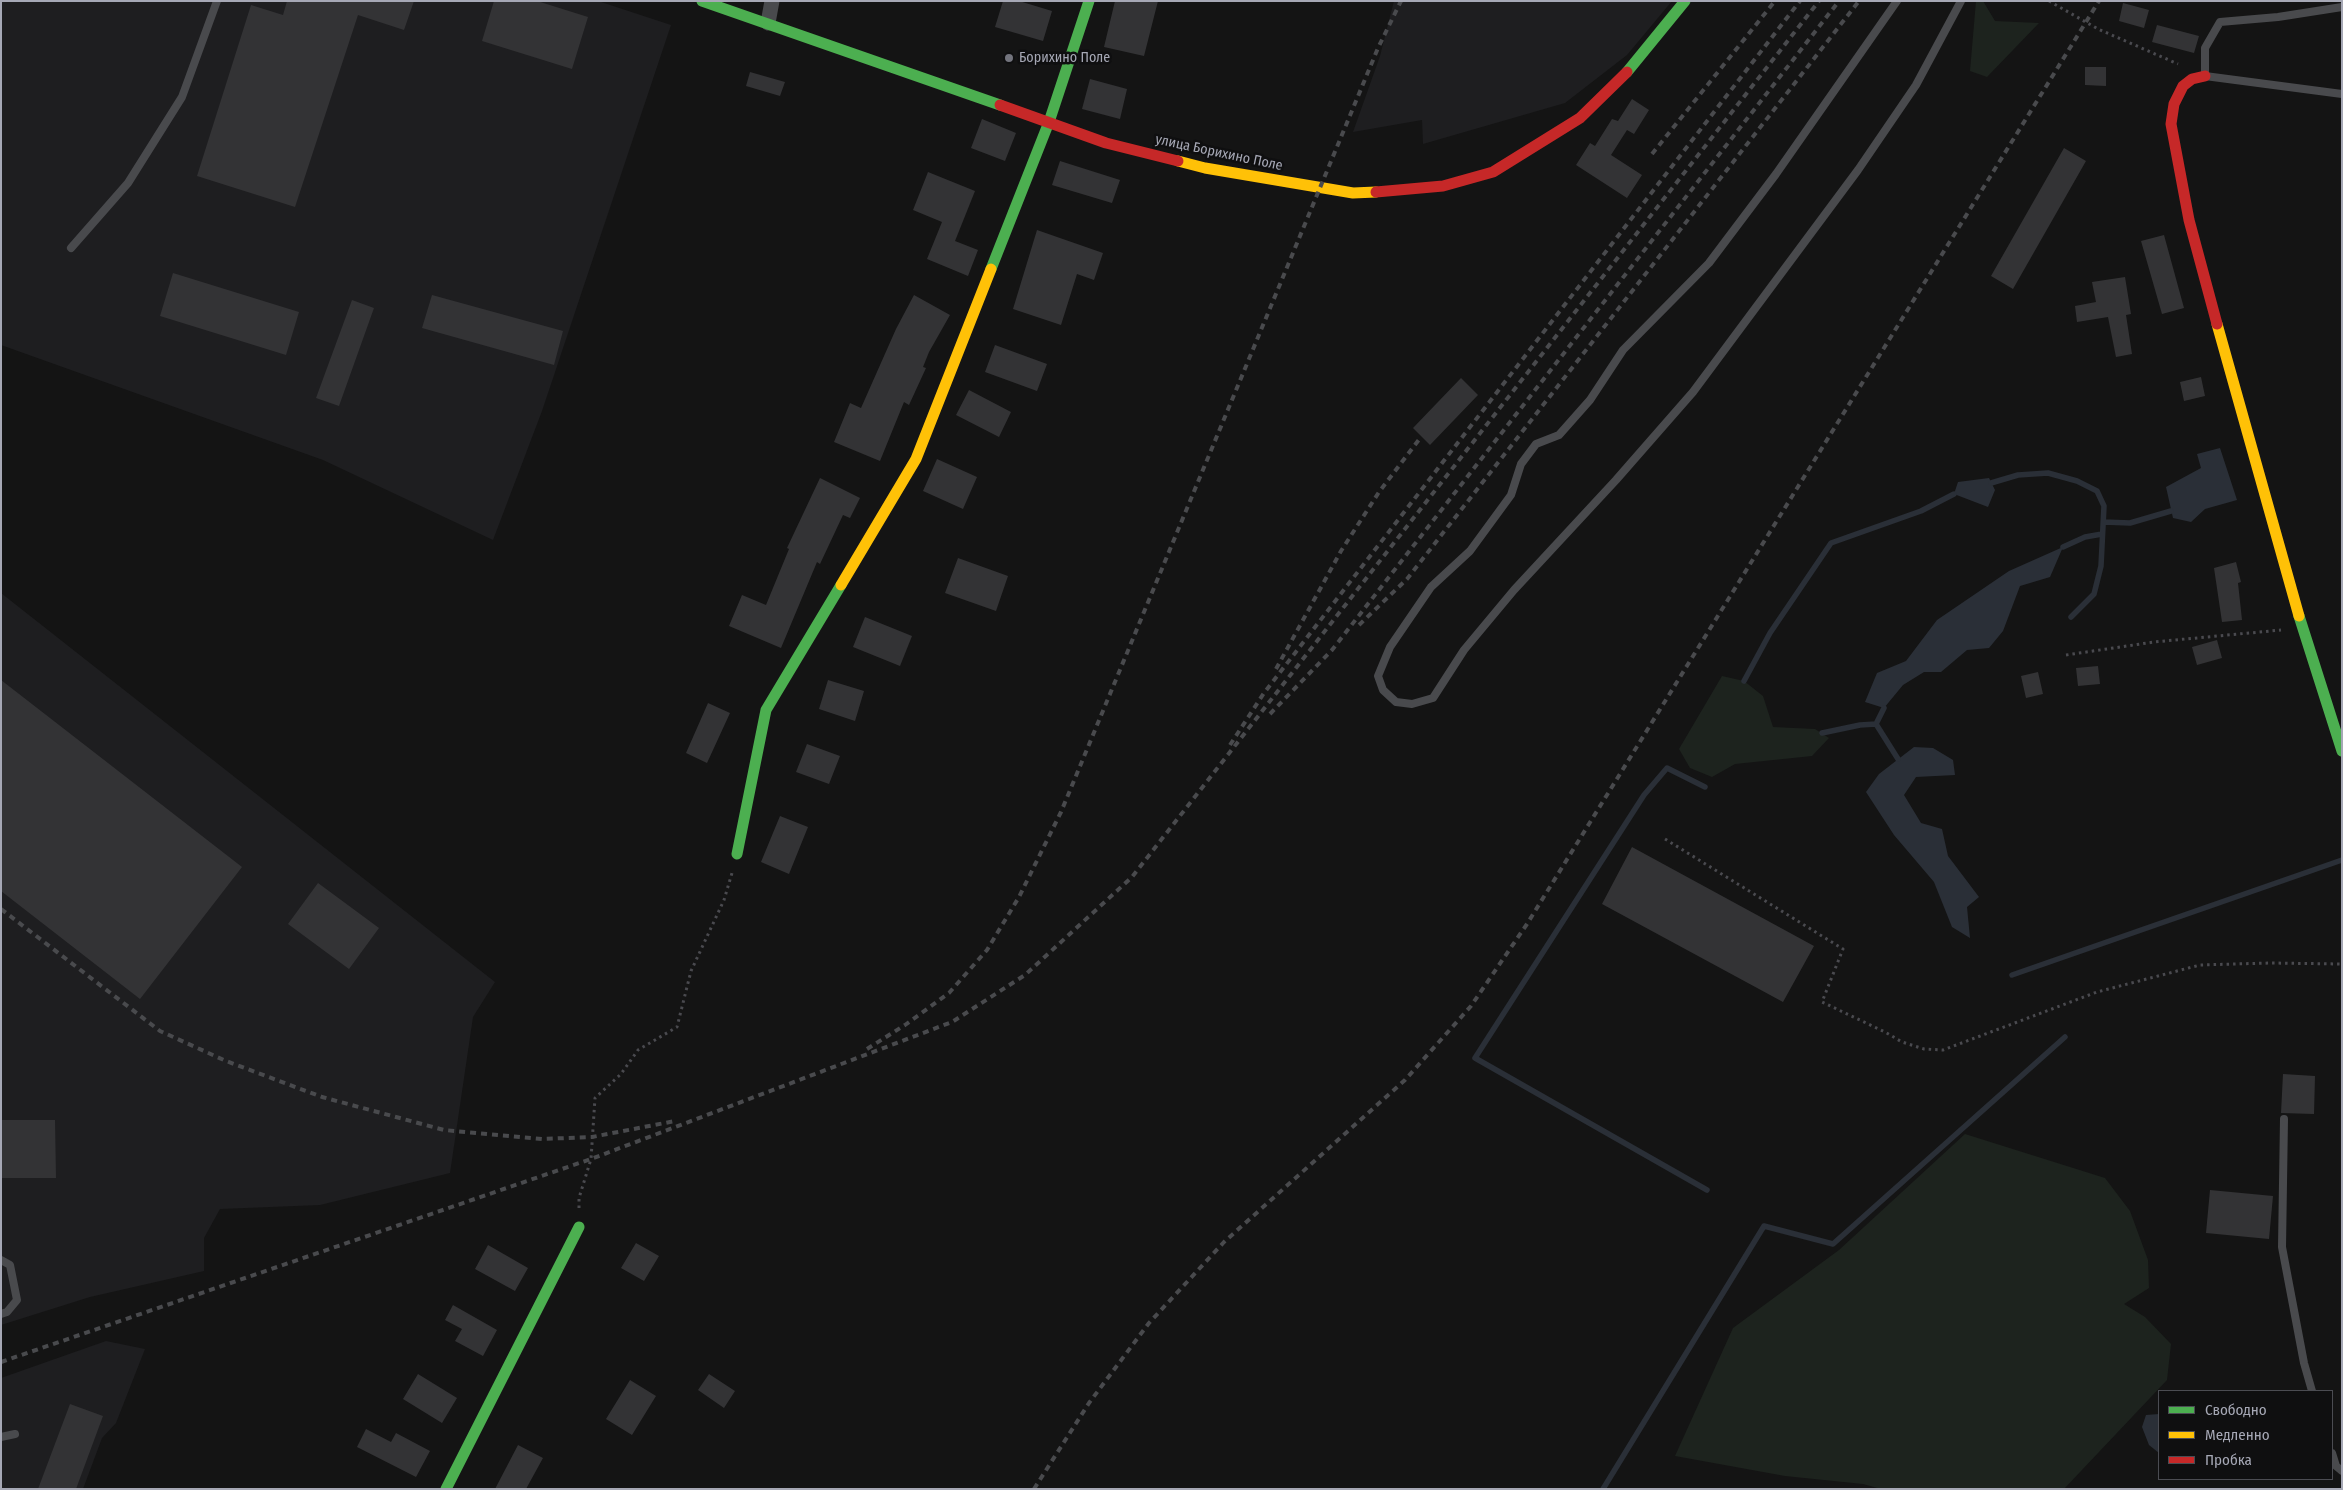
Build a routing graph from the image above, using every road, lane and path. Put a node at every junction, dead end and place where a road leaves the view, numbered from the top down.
1 (217, 1) edge
2 (702, 1) edge
3 (772, 1) edge
4 (1089, 1) edge
5 (1685, 1) edge
6 (1897, 1) edge
7 (1961, 1) edge
8 (2049, 1) edge
9 (2342, 7) edge
10 (768, 23) junction
11 (2205, 76) junction
12 (2342, 94) edge
13 (1049, 122) junction
14 (71, 248) dead end
15 (2302, 628) junction
16 (2066, 655) dead end
17 (2342, 751) edge
18 (1665, 840) dead end
19 (738, 854) joint
20 (2342, 964) edge
21 (2284, 1119) dead end
22 (579, 1227) joint
23 (1, 1260) edge
24 (1, 1314) edge
25 (2312, 1390) edge
26 (15, 1434) dead end
27 (1, 1437) edge
28 (2333, 1456) edge
29 (2342, 1471) edge
30 (446, 1489) edge

1 - 14 lane
2 - 10 street, улица Борихино Поле
3 - 10 street
4 - 13 street
5 - 13 street, улица Борихино Поле
6 - 7 lane
8 - 11 path
9 - 11 lane
10 - 13 street, улица Борихино Поле
11 - 12 lane
11 - 15 street
13 - 19 street
15 - 16 path
15 - 17 street
18 - 20 path
19 - 22 path
21 - 25 lane
22 - 30 street
23 - 24 lane
26 - 27 lane
28 - 29 lane

